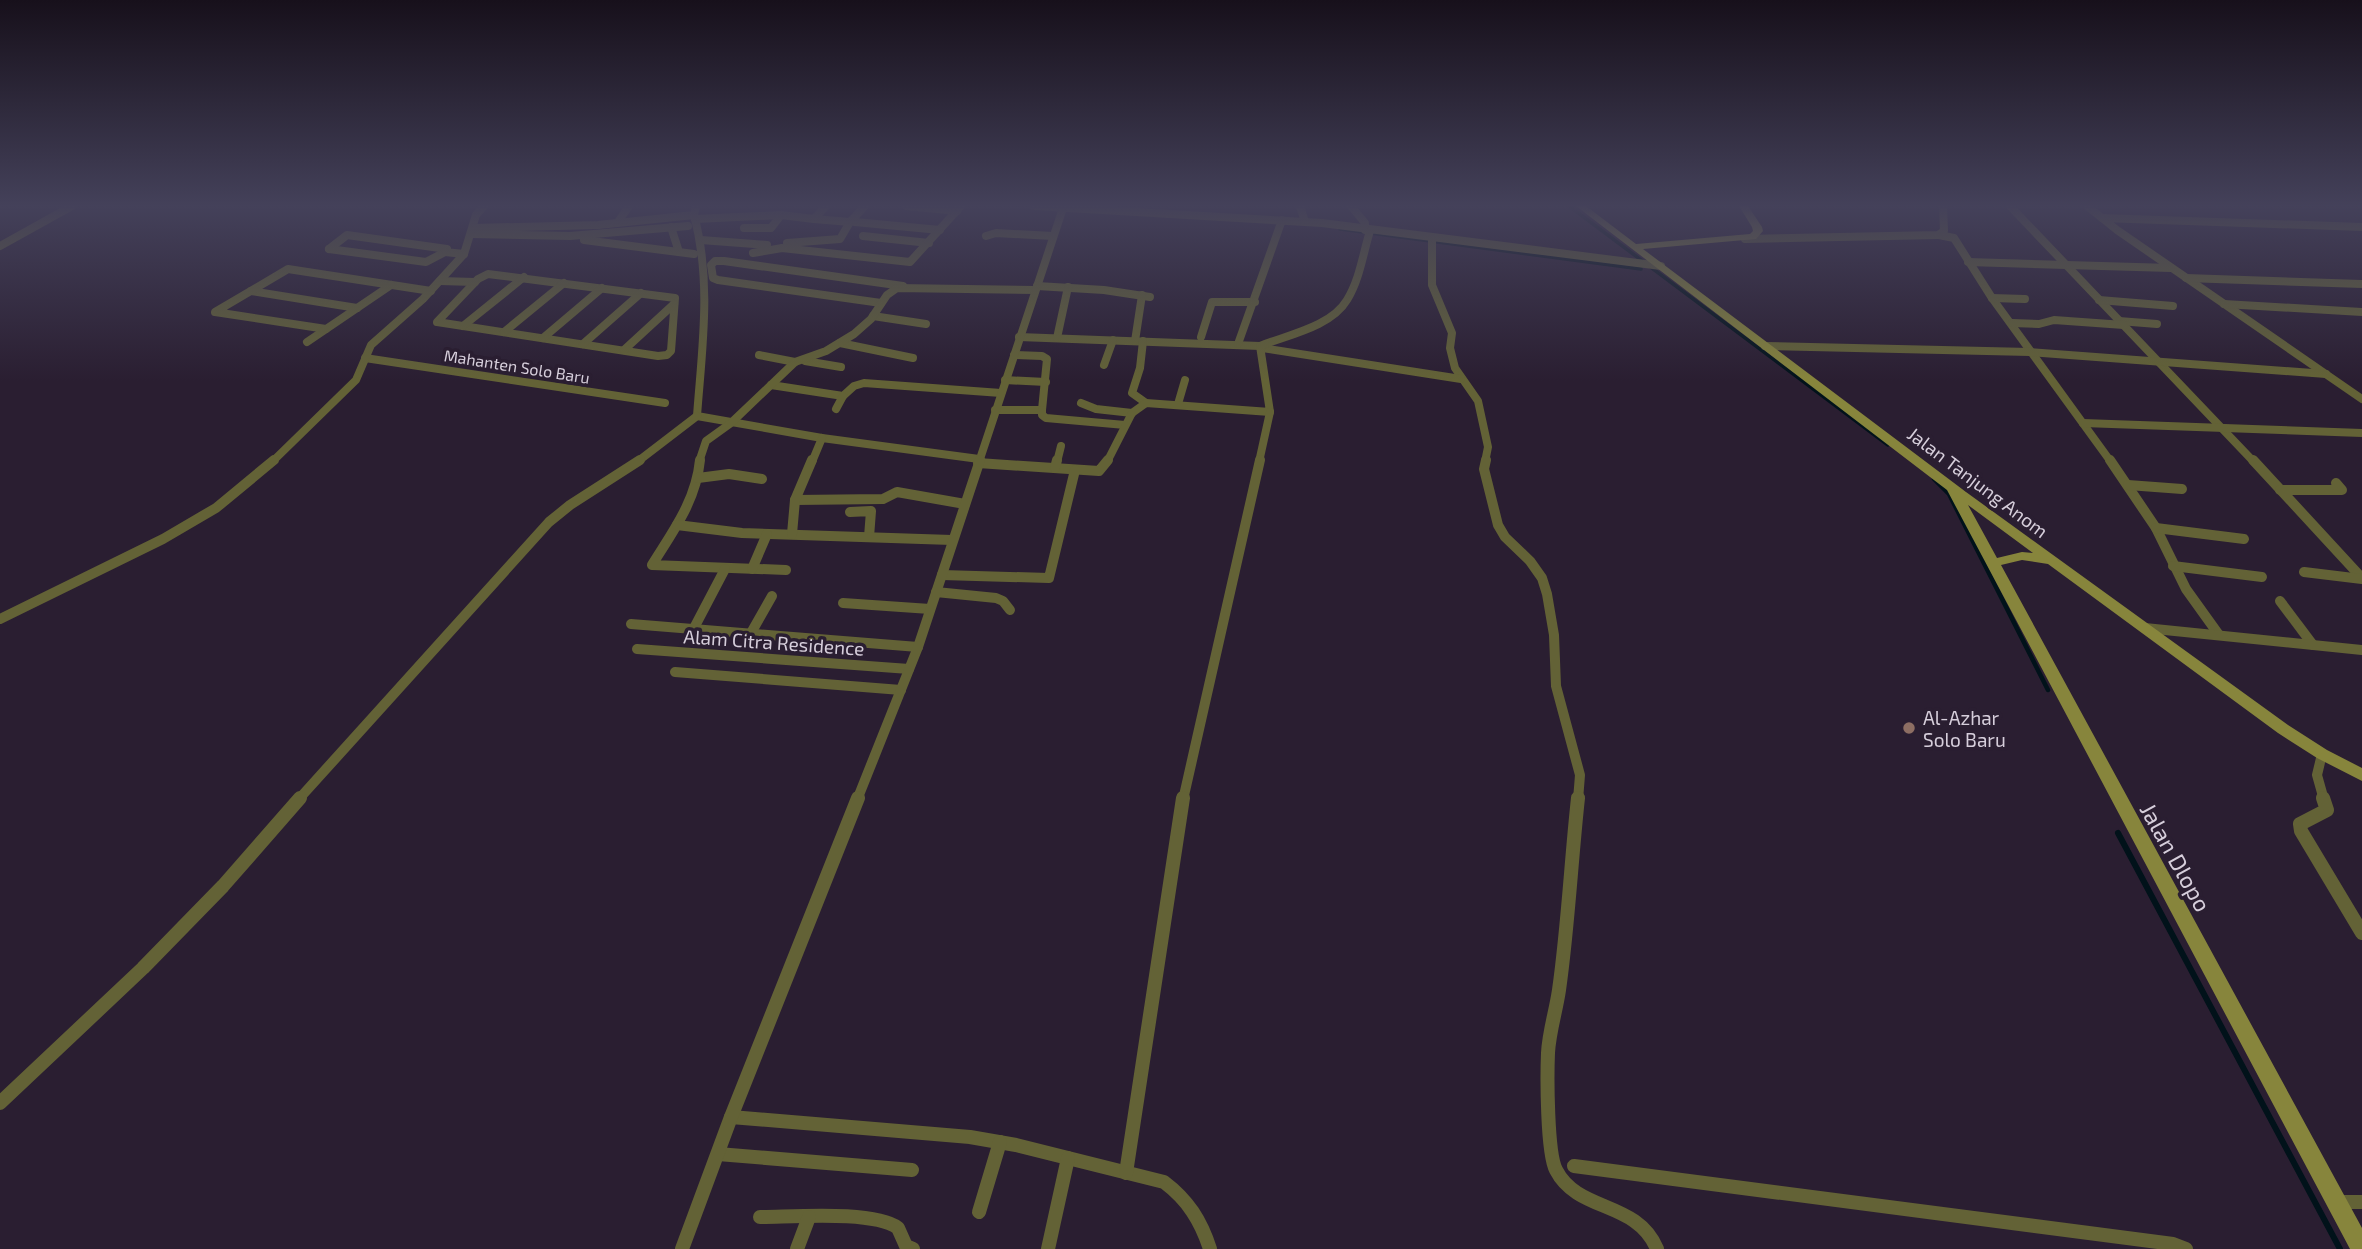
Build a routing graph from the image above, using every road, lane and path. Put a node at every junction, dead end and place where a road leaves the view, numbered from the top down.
1 (455, 264) edge
2 (703, 264) edge
3 (712, 264) edge
4 (750, 264) edge
5 (1044, 264) edge
6 (1267, 264) edge
7 (1359, 264) edge
8 (1432, 264) edge
9 (1636, 264) edge
10 (1970, 264) edge
11 (2064, 264) edge
12 (2072, 264) edge
13 (2166, 264) edge
14 (1656, 266) joint
15 (2171, 268) junction
16 (810, 273) junction
17 (524, 278) junction
18 (2186, 278) junction
19 (564, 283) junction
20 (473, 284) junction
21 (2362, 284) edge
22 (391, 285) junction
23 (436, 285) junction
24 (903, 286) junction
25 (1068, 287) junction
26 (602, 288) junction
27 (1036, 288) junction
28 (981, 289) junction
29 (251, 291) junction
30 (793, 291) junction
31 (641, 293) junction
32 (1993, 298) junction
33 (2025, 299) dead end
34 (2099, 300) junction
35 (976, 301) dead end
36 (1255, 302) junction
37 (881, 303) junction
38 (674, 304) junction
39 (2224, 304) junction
40 (2173, 306) dead end
41 (357, 308) junction
42 (2362, 312) edge
43 (873, 316) junction
44 (2012, 323) junction
45 (2121, 323) junction
46 (926, 324) dead end
47 (2157, 324) dead end
48 (463, 326) junction
49 (326, 330) junction
50 (504, 332) junction
51 (1019, 337) junction
52 (1202, 337) dead end
53 (543, 338) junction
54 (1057, 338) junction
55 (1113, 340) junction
56 (1139, 341) junction
57 (307, 342) dead end
58 (841, 343) junction
59 (583, 344) junction
60 (1238, 344) junction
61 (1765, 346) junction
62 (1261, 347) junction
63 (624, 350) junction
64 (2030, 352) junction
65 (759, 355) dead end
66 (1014, 355) junction
67 (365, 358) junction
68 (913, 358) dead end
69 (798, 361) junction
70 (2158, 361) junction
71 (1104, 365) dead end
72 (841, 367) dead end
73 (2326, 374) junction
74 (1461, 379) junction
75 (1005, 380) junction
76 (1185, 380) dead end
77 (1046, 382) junction
78 (771, 385) junction
79 (1001, 393) junction
80 (843, 396) junction
81 (2362, 399) edge
82 (665, 403) dead end
83 (1081, 403) dead end
84 (1146, 403) junction
85 (1178, 404) junction
86 (836, 409) dead end
87 (995, 410) junction
88 (1042, 410) junction
89 (1270, 412) junction
90 (1132, 413) junction
91 (697, 416) junction
92 (2083, 423) junction
93 (732, 424) junction
94 (1125, 425) junction
95 (2223, 428) junction
96 (2362, 433) edge
97 (822, 438) junction
98 (1061, 446) dead end
99 (979, 461) junction
100 (1055, 468) junction
101 (1075, 470) junction
102 (698, 478) junction
103 (762, 479) dead end
104 (2336, 482) dead end
105 (2128, 485) junction
106 (1952, 487) junction
107 (2182, 489) dead end
108 (2280, 490) junction
109 (795, 500) junction
110 (871, 500) junction
111 (965, 504) junction
112 (850, 512) dead end
113 (871, 512) junction
114 (677, 525) junction
115 (2156, 528) junction
116 (767, 534) junction
117 (792, 534) junction
118 (869, 537) junction
119 (2244, 539) dead end
120 (952, 540) junction
121 (2051, 560) junction
122 (1992, 563) junction
123 (2173, 566) junction
124 (725, 569) junction
125 (752, 569) junction
126 (786, 570) dead end
127 (2304, 572) dead end
128 (942, 575) junction
129 (2262, 578) dead end
130 (2362, 578) edge
131 (936, 592) junction
132 (772, 596) dead end
133 (2280, 601) dead end
134 (843, 603) dead end
135 (930, 609) junction
136 (1010, 610) dead end
137 (0, 619) edge
138 (631, 624) dead end
139 (694, 628) junction
140 (2145, 628) junction
141 (751, 633) junction
142 (2219, 635) junction
143 (2313, 645) junction
144 (918, 647) junction
145 (637, 649) dead end
146 (2362, 650) edge
147 (909, 669) junction
148 (675, 672) dead end
149 (901, 690) junction
150 (2322, 754) junction
151 (2362, 775) edge
152 (2362, 933) edge
153 (0, 1103) edge
154 (731, 1116) junction
155 (1000, 1142) junction
156 (718, 1154) junction
157 (1068, 1158) junction
158 (1574, 1166) dead end
159 (912, 1170) dead end
160 (1126, 1173) junction
161 (2336, 1202) junction
162 (2362, 1202) edge
163 (979, 1212) dead end
164 (809, 1216) junction
165 (760, 1217) dead end
166 (681, 1249) edge
167 (797, 1249) edge
168 (913, 1249) edge
169 (1048, 1249) edge
170 (1210, 1249) edge
171 (1657, 1249) edge
172 (2186, 1249) edge
173 (2362, 1249) edge

1 - 23 street
2 - 91 street
3 - 30 street
4 - 16 street
5 - 27 street
6 - 36 street
7 - 62 street
8 - 74 street
9 - 14 street
10 - 32 street
11 - 34 street
12 - 15 street
13 - 15 street
14 - 61 main road, Jalan Tanjung Anom
15 - 18 street
16 - 24 street
16 - 30 street
17 - 19 street
17 - 20 street
17 - 48 street
18 - 21 street
18 - 39 street
19 - 26 street
19 - 50 street
20 - 23 street
20 - 48 street
22 - 23 street
22 - 29 street
22 - 41 street
23 - 67 street
24 - 28 street
24 - 37 street
25 - 27 street
25 - 54 street
25 - 56 street
26 - 31 street
26 - 53 street
27 - 28 street
27 - 51 street
28 - 35 street
29 - 41 street
29 - 49 street
30 - 37 street
31 - 38 street
31 - 59 street
32 - 33 street
32 - 44 street
34 - 40 street
34 - 45 street
36 - 52 street
36 - 60 street
37 - 43 street
38 - 63 street
38 - 63 street
39 - 42 street
39 - 73 street
41 - 49 street
43 - 46 street
43 - 58 street
44 - 45 street
44 - 64 street
45 - 47 street
45 - 70 street
48 - 50 street
49 - 57 street
50 - 53 street
51 - 54 street
51 - 66 street
53 - 59 street
54 - 55 street
55 - 56 street
55 - 71 street
56 - 60 street
56 - 84 street
58 - 68 street
58 - 69 street
59 - 63 street
60 - 62 street
61 - 64 street
61 - 106 main road, Jalan Tanjung Anom
62 - 74 street
62 - 89 street
64 - 70 street
64 - 92 street
65 - 69 street
66 - 75 street
66 - 77 street
67 - 82 street, Mahanten Solo Baru
67 - 137 street
69 - 72 street
69 - 78 street
70 - 73 street
70 - 95 street
73 - 81 street
74 - 171 street
75 - 77 street
75 - 79 street
76 - 85 street
77 - 88 street
78 - 80 street
78 - 93 street
79 - 80 street
79 - 87 street
80 - 86 street
83 - 90 street
84 - 85 street
84 - 90 street
85 - 89 street
87 - 88 street
87 - 99 street
88 - 94 street
89 - 160 street
90 - 94 street
91 - 93 street
91 - 153 street
92 - 95 street
92 - 105 street
93 - 97 street
93 - 102 street
94 - 101 street
95 - 96 street
95 - 108 street
97 - 99 street
97 - 109 street
98 - 100 street
99 - 100 street
99 - 111 street
100 - 101 street
101 - 128 street
102 - 103 street
102 - 114 street
104 - 108 street
105 - 107 street
105 - 115 street
106 - 121 main road, Jalan Tanjung Anom
106 - 122 main road, Jalan Dlopo
108 - 130 street
109 - 110 street
109 - 117 street
110 - 111 street
110 - 113 street
111 - 120 street
112 - 113 street
113 - 118 street
114 - 116 street
114 - 124 street
115 - 119 street
115 - 123 street
116 - 117 street
116 - 125 street
117 - 118 street
118 - 120 street
120 - 128 street
121 - 122 main road
121 - 140 main road, Jalan Tanjung Anom
122 - 161 main road, Jalan Dlopo
123 - 129 street
123 - 142 street
124 - 125 street
124 - 139 street
125 - 126 street
127 - 130 street
128 - 131 street
131 - 135 street
131 - 136 street
132 - 141 street
133 - 143 street
134 - 135 street
135 - 144 street
138 - 139 street
139 - 141 street
140 - 142 street
140 - 150 main road, Jalan Tanjung Anom
141 - 144 street
142 - 143 street
143 - 146 street
144 - 147 street
145 - 147 street, Alam Citra Residence
147 - 149 street
148 - 149 street
149 - 154 street
150 - 151 main road, Jalan Tanjung Anom
150 - 152 street
154 - 155 street
154 - 156 street
155 - 157 street
155 - 163 street
156 - 159 street
156 - 166 street
157 - 160 street
157 - 169 street
158 - 172 street
160 - 170 street
161 - 162 street
161 - 173 main road, Jalan Dlopo
164 - 165 street
164 - 167 street
164 - 168 street

